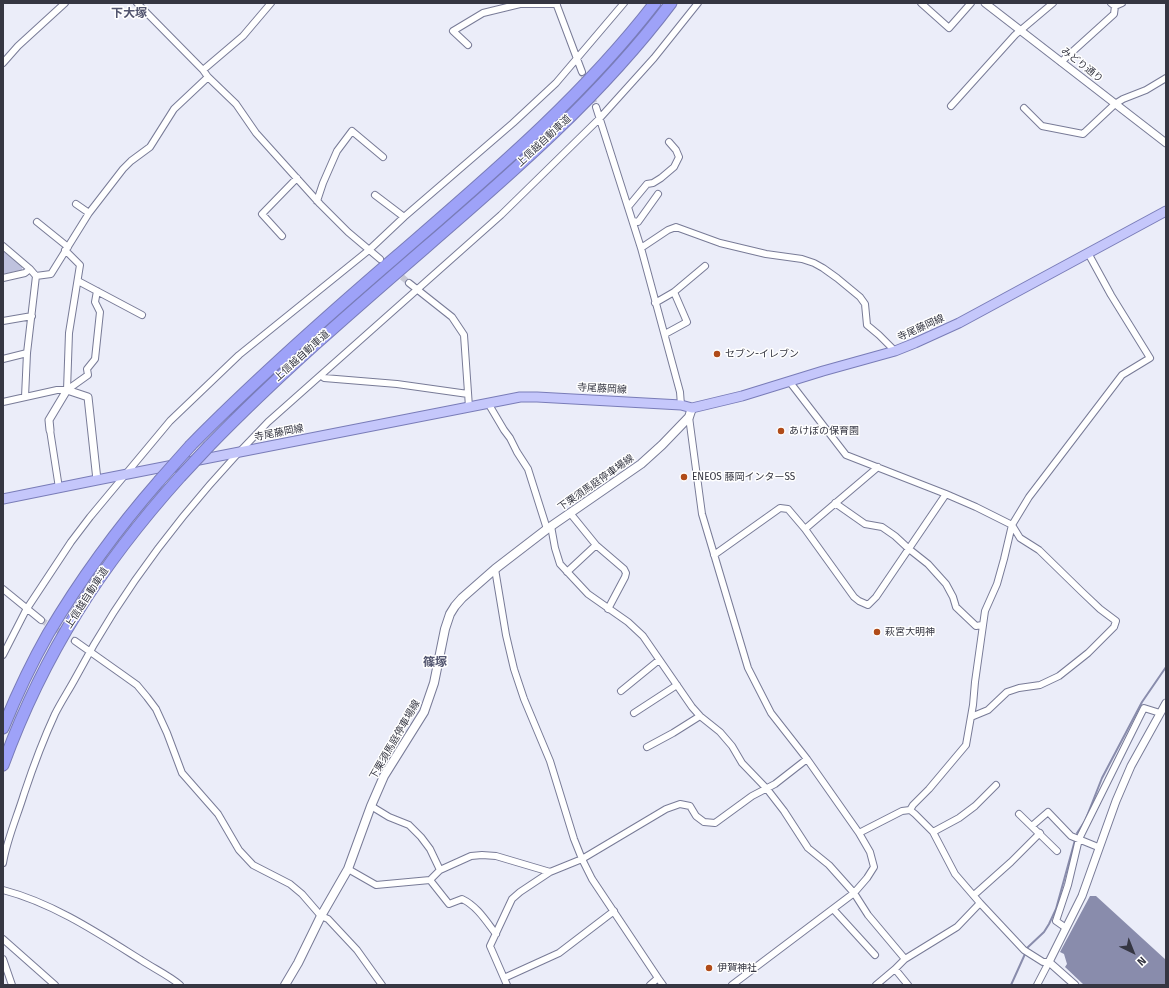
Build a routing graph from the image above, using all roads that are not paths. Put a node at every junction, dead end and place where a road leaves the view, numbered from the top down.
1 (65, 3) edge
2 (137, 3) edge
3 (271, 3) edge
4 (624, 3) edge
5 (654, 3) edge
6 (671, 3) edge
7 (698, 3) edge
8 (921, 3) edge
9 (972, 3) edge
10 (985, 3) edge
11 (1053, 3) edge
12 (1122, 3) edge
13 (556, 4) edge
14 (1113, 5) edge
15 (1020, 30) junction
16 (468, 45) dead end
17 (577, 58) junction
18 (1061, 62) junction
19 (3, 63) edge
20 (203, 70) junction
21 (582, 72) tunnel mouth
22 (208, 77) junction
23 (1166, 78) edge
24 (1115, 104) junction
25 (951, 106) dead end
26 (596, 107) tunnel mouth
27 (1024, 108) dead end
28 (599, 119) junction
29 (669, 142) dead end
30 (1166, 143) edge
31 (383, 158) dead end
32 (297, 178) junction
33 (658, 194) dead end
34 (375, 195) dead end
35 (317, 201) junction
36 (76, 204) dead end
37 (628, 207) junction
38 (1166, 211) edge
39 (89, 213) junction
40 (404, 218) junction
41 (632, 221) junction
42 (37, 222) dead end
43 (282, 236) dead end
44 (3, 246) edge
45 (66, 248) junction
46 (641, 248) junction
47 (369, 250) junction
48 (1088, 253) junction
49 (380, 258) dead end
50 (705, 266) dead end
51 (30, 269) junction
52 (36, 276) junction
53 (3, 278) edge
54 (78, 281) junction
55 (409, 283) tunnel mouth
56 (417, 289) junction
57 (97, 291) junction
58 (674, 292) junction
59 (655, 303) junction
60 (142, 315) dead end
61 (32, 316) junction
62 (3, 321) edge
63 (665, 334) junction
64 (895, 351) junction
65 (27, 353) junction
66 (3, 359) edge
67 (320, 375) junction
68 (789, 381) junction
69 (67, 390) junction
70 (468, 394) junction
71 (24, 397) junction
72 (3, 402) edge
73 (488, 403) junction
74 (681, 405) junction
75 (469, 407) junction
76 (691, 413) junction
77 (50, 430) joint
78 (238, 452) junction
79 (878, 466) junction
80 (126, 474) junction
81 (97, 480) junction
82 (59, 488) junction
83 (946, 494) junction
84 (3, 499) edge
85 (835, 503) junction
86 (570, 513) junction
87 (1012, 525) junction
88 (549, 527) junction
89 (805, 529) junction
90 (596, 546) junction
91 (909, 549) junction
92 (714, 555) junction
93 (495, 570) junction
94 (567, 572) junction
95 (3, 589) edge
96 (608, 609) junction
97 (26, 610) junction
98 (41, 620) tunnel mouth
99 (982, 625) junction
100 (75, 641) tunnel mouth
101 (89, 651) junction
102 (3, 655) edge
103 (659, 660) junction
104 (677, 685) junction
105 (621, 691) dead end
106 (1166, 703) edge
107 (634, 712) dead end
108 (1160, 713) junction
109 (700, 716) junction
110 (971, 717) junction
111 (3, 728) edge
112 (647, 747) dead end
113 (807, 759) junction
114 (3, 765) edge
115 (996, 785) dead end
116 (767, 789) junction
117 (371, 806) junction
118 (910, 810) junction
119 (1019, 814) dead end
120 (1032, 826) junction
121 (933, 832) junction
122 (859, 833) junction
123 (1040, 833) junction
124 (1079, 839) junction
125 (1098, 847) junction
126 (1057, 851) dead end
127 (582, 859) junction
128 (3, 863) edge
129 (348, 869) junction
130 (440, 870) junction
131 (550, 872) junction
132 (430, 880) junction
133 (3, 890) edge
134 (854, 893) junction
135 (974, 895) junction
136 (980, 903) junction
137 (833, 909) junction
138 (614, 911) junction
139 (321, 916) junction
140 (1066, 928) junction
141 (496, 934) junction
142 (3, 939) edge
143 (875, 955) dead end
144 (3, 959) edge
145 (904, 959) junction
146 (1049, 962) junction
147 (895, 969) junction
148 (504, 978) junction
149 (658, 978) junction
150 (12, 985) edge
151 (55, 985) edge
152 (180, 985) edge
153 (285, 985) edge
154 (382, 985) edge
155 (507, 985) edge
156 (650, 985) edge
157 (663, 985) edge
158 (732, 985) edge
159 (876, 985) edge
160 (908, 985) edge
161 (1037, 985) edge
162 (1075, 985) edge

1 - 19 street
2 - 20 street
3 - 20 street
4 - 17 street
5 - 111 highway, 上信越自動車道, bridge
6 - 114 highway, 上信越自動車道, bridge
7 - 28 street
8 - 9 street
10 - 15 street, みどり通り
11 - 15 street
12 - 14 street
13 - 16 street
13 - 17 street
14 - 18 street
15 - 18 street, みどり通り
15 - 25 street
17 - 21 street
17 - 40 street
18 - 24 street, みどり通り
20 - 22 street
22 - 32 street
22 - 39 street
23 - 24 street
24 - 27 street
24 - 30 street, みどり通り
26 - 28 street
28 - 37 street
28 - 56 street
29 - 37 street
31 - 35 street
32 - 35 street
32 - 43 street
33 - 41 street
34 - 40 street
35 - 47 street
36 - 39 street
37 - 41 street
38 - 48 main road, 寺尾藤岡線
39 - 45 street
40 - 47 street
41 - 46 street
42 - 45 street
44 - 51 street
45 - 52 street
45 - 54 street
46 - 59 street
46 - 64 street
47 - 49 street
47 - 80 street
48 - 64 main road, 寺尾藤岡線
48 - 87 street
50 - 58 street
51 - 52 street
51 - 53 street
52 - 61 street
54 - 57 street
54 - 69 street
55 - 56 street
56 - 67 street
56 - 70 street
57 - 60 street
57 - 69 street
58 - 59 street
58 - 63 street
59 - 63 street
61 - 62 street
61 - 65 street
63 - 74 street
64 - 68 main road, 寺尾藤岡線
65 - 66 street
65 - 71 street
67 - 70 street
67 - 78 street
68 - 76 main road, 寺尾藤岡線
68 - 79 street
69 - 71 street
69 - 77 street
69 - 81 street
70 - 75 street
71 - 72 street
73 - 74 main road, 寺尾藤岡線
73 - 75 main road, 寺尾藤岡線
73 - 88 street
74 - 76 main road, 寺尾藤岡線
75 - 78 main road, 寺尾藤岡線
76 - 86 main road, 下栗須馬庭停車場線
76 - 92 street
77 - 82 street
78 - 80 main road, 寺尾藤岡線
78 - 101 street
79 - 83 street
79 - 85 street
80 - 81 main road, 寺尾藤岡線
80 - 97 street
81 - 82 main road, 寺尾藤岡線
82 - 84 main road, 寺尾藤岡線
83 - 87 street
83 - 91 street
85 - 89 street
85 - 91 street
86 - 88 main road, 下栗須馬庭停車場線
86 - 90 street
87 - 99 street
87 - 110 street
88 - 93 main road, 下栗須馬庭停車場線
88 - 94 street
89 - 91 street
89 - 92 street
90 - 94 street
90 - 96 street
91 - 99 street
92 - 113 street
93 - 117 main road, 下栗須馬庭停車場線
93 - 127 street
94 - 96 street
95 - 97 street
96 - 103 street
97 - 98 street
97 - 102 street
99 - 110 street
100 - 101 street
101 - 128 street
101 - 139 street
103 - 104 street
103 - 105 street
104 - 107 street
104 - 109 street
106 - 108 street
108 - 124 street
108 - 125 street
109 - 112 street
109 - 116 street
110 - 118 street
113 - 116 street
113 - 122 street
115 - 121 street
116 - 127 street
116 - 134 street
117 - 129 main road, 下栗須馬庭停車場線
117 - 130 street
118 - 121 street
118 - 122 street
119 - 120 street
120 - 123 street
120 - 124 street
121 - 135 street
122 - 134 street
123 - 126 street
123 - 135 street
124 - 125 street
124 - 140 street
125 - 140 street
127 - 131 street
127 - 138 street
129 - 132 street
129 - 139 main road, 下栗須馬庭停車場線
130 - 131 street
130 - 132 street
131 - 141 street
132 - 141 street
133 - 152 street
134 - 137 street
134 - 145 street
135 - 136 street
136 - 145 street
136 - 146 street
137 - 143 street
137 - 158 street
138 - 148 street
138 - 149 street
139 - 153 main road, 下栗須馬庭停車場線
139 - 154 street
140 - 146 street
141 - 148 street
142 - 151 street
144 - 150 street
145 - 147 street
146 - 161 street
146 - 162 street
147 - 159 street
147 - 160 street
148 - 155 street
149 - 156 street
149 - 157 street

